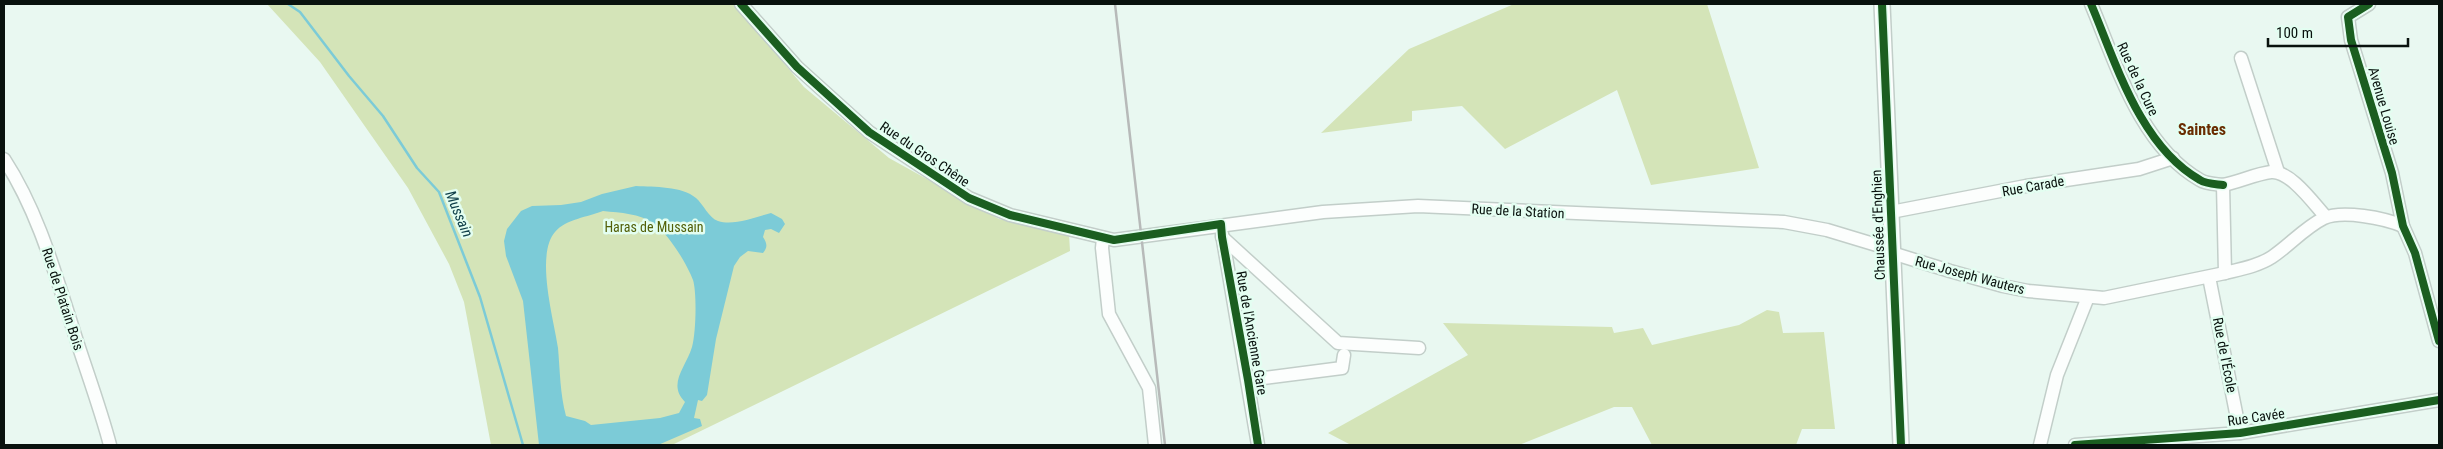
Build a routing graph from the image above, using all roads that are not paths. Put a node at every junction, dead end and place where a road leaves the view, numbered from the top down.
1 (741, 4) edge
2 (1882, 4) edge
3 (2090, 4) edge
4 (2369, 4) edge
5 (2241, 58) dead end
6 (2174, 158) junction
7 (4, 159) edge
8 (2278, 172) junction
9 (2223, 185) junction
10 (1891, 212) junction
11 (2326, 217) junction
12 (2403, 226) junction
13 (1222, 230) junction
14 (1142, 237) joint
15 (1103, 238) junction
16 (1892, 252) junction
17 (2225, 273) junction
18 (2209, 277) junction
19 (2088, 297) junction
20 (2439, 341) edge
21 (1419, 348) dead end
22 (1344, 355) dead end
23 (1248, 380) junction
24 (2439, 400) edge
25 (2240, 433) junction
26 (110, 445) edge
27 (1155, 445) edge
28 (1258, 445) edge
29 (1901, 445) edge
30 (2040, 445) edge
31 (2075, 445) edge

1 - 15 street, Rue du Gros Chêne
2 - 10 main road, Chaussée d'Enghien
3 - 6 street, Rue de la Cure
4 - 12 street, Avenue Louise
5 - 8 street
6 - 9 street, Rue de la Cure
6 - 10 street, Rue Carade
7 - 26 street, Rue de Platain Bois
8 - 9 street
8 - 11 street
9 - 17 street
10 - 16 main road, Chaussée d'Enghien
11 - 12 street
11 - 17 street, Rue Joseph Wauters
12 - 20 street, Avenue Louise
13 - 14 street, Rue de la Station
13 - 16 street, Rue de la Station
13 - 21 street
13 - 23 street, Rue de l'Ancienne Gare
14 - 15 street, Rue du Gros Chêne
15 - 27 street
16 - 19 street, Rue Joseph Wauters
16 - 29 main road, Chaussée d'Enghien
17 - 18 street, Rue Joseph Wauters
18 - 19 street, Rue Joseph Wauters
18 - 25 street, Rue de l'École
19 - 30 street
22 - 23 street
23 - 28 street, Rue de l'Ancienne Gare
24 - 25 street, Rue Cavée
25 - 31 street, Rue Cavée

